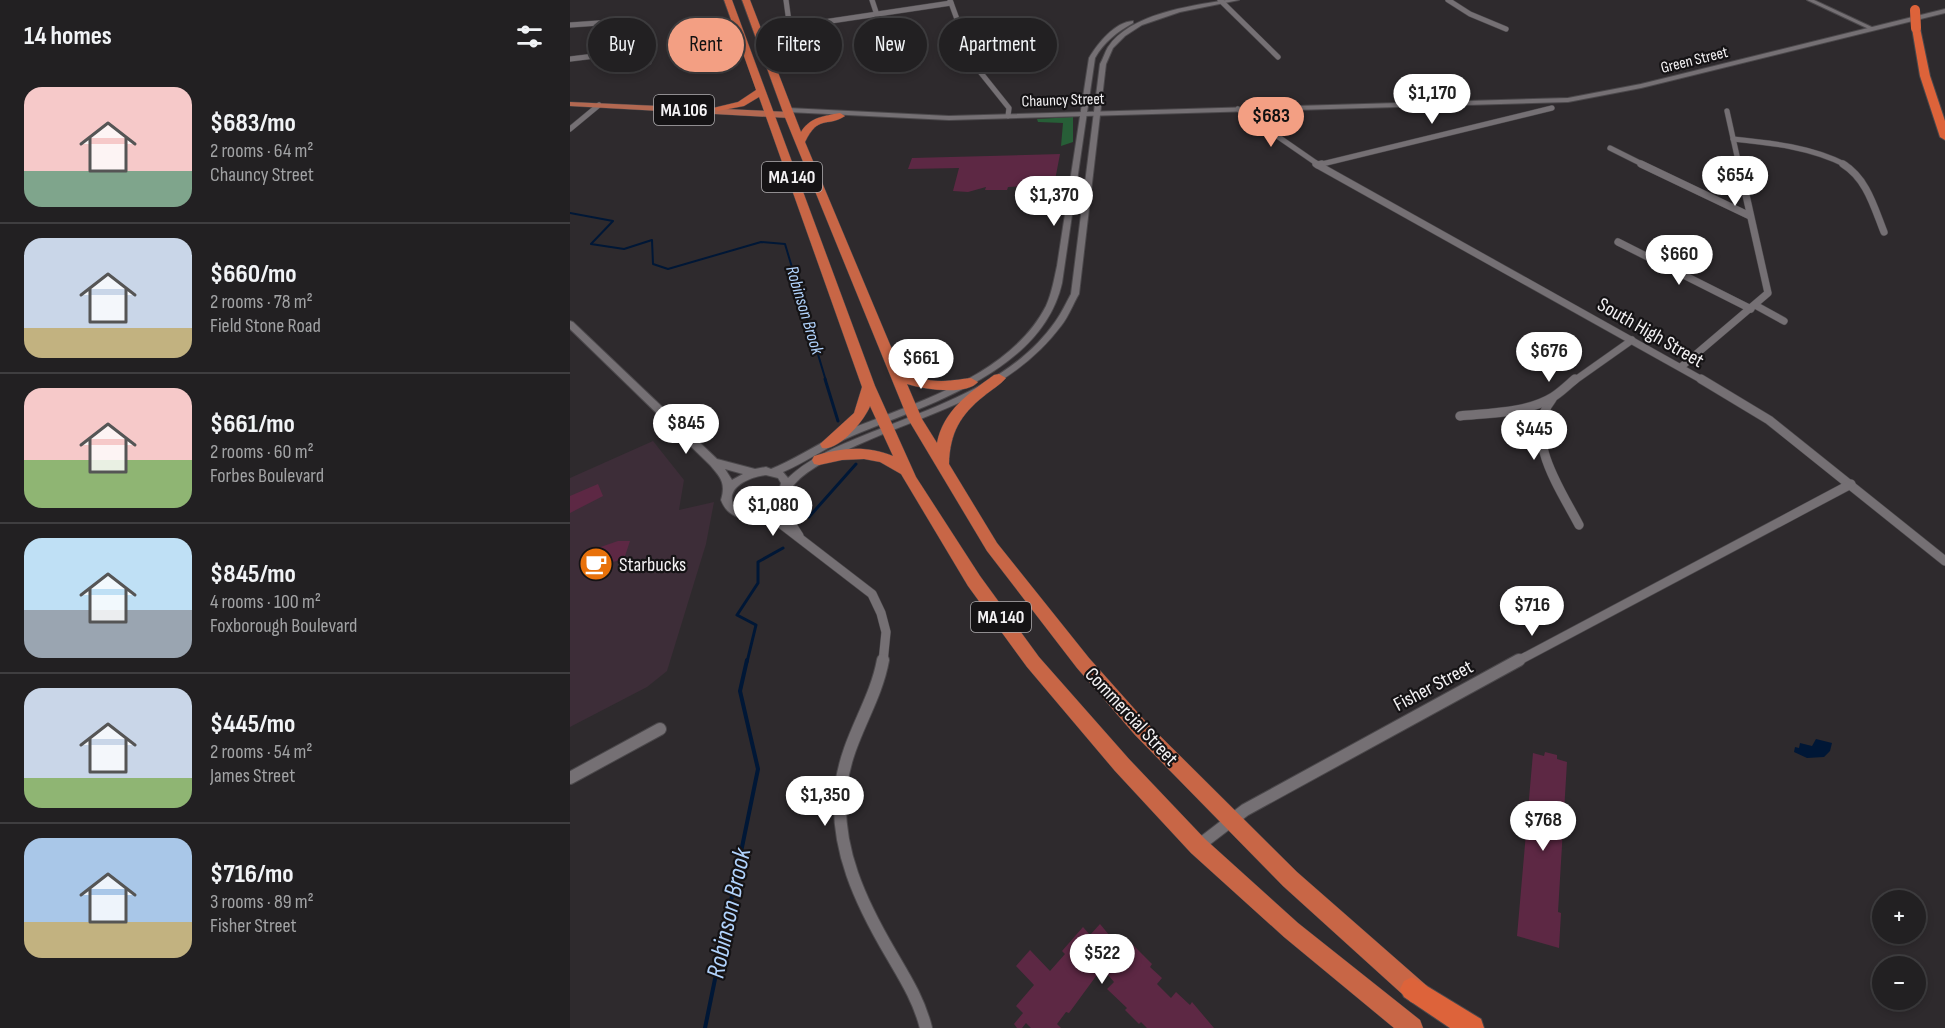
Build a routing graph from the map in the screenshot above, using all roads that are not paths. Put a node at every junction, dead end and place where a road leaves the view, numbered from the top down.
1 (728, 0) edge
2 (747, 0) edge
3 (786, 0) edge
4 (872, 0) edge
5 (1207, 0) edge
6 (1236, 0) edge
7 (1448, 0) edge
8 (1810, 0) edge
9 (1915, 0) edge
10 (1221, 1) edge
11 (950, 2) edge
12 (1945, 11) edge
13 (876, 15) junction
14 (588, 23) edge
15 (570, 25) edge
16 (1506, 29) dead end
17 (1874, 29) junction
18 (588, 57) edge
19 (1278, 57) dead end
20 (570, 59) edge
21 (760, 91) junction
22 (570, 104) edge
23 (1445, 104) joint
24 (599, 105) junction
25 (718, 108) junction
26 (1552, 108) dead end
27 (1238, 109) junction
28 (1727, 111) dead end
29 (768, 112) junction
30 (788, 112) junction
31 (1083, 113) junction
32 (1096, 113) junction
33 (840, 116) junction
34 (1008, 116) junction
35 (889, 117) junction
36 (570, 129) edge
37 (1945, 137) edge
38 (1733, 139) junction
39 (801, 141) junction
40 (1610, 148) dead end
41 (1318, 165) junction
42 (1750, 216) junction
43 (1884, 232) dead end
44 (1618, 242) dead end
45 (1753, 307) junction
46 (1784, 321) dead end
47 (570, 324) edge
48 (1632, 340) junction
49 (892, 365) junction
50 (1681, 367) junction
51 (999, 378) junction
52 (971, 382) junction
53 (868, 386) junction
54 (1553, 397) junction
55 (913, 414) junction
56 (1460, 416) dead end
57 (885, 425) junction
58 (827, 444) junction
59 (819, 460) junction
60 (714, 462) junction
61 (942, 465) junction
62 (772, 472) junction
63 (907, 472) junction
64 (754, 473) junction
65 (1851, 484) junction
66 (729, 491) junction
67 (784, 492) junction
68 (758, 512) junction
69 (1579, 525) dead end
70 (800, 538) junction
71 (1945, 561) edge
72 (660, 729) dead end
73 (570, 778) edge
74 (1230, 819) junction
75 (1198, 846) junction
76 (1412, 989) junction
77 (926, 1028) edge
78 (1412, 1028) edge
79 (1459, 1028) edge
80 (1472, 1028) edge

1 - 21 highway, MA 140
2 - 30 highway, MA 140
3 - 13 street
4 - 13 street
5 - 31 street
6 - 10 street
7 - 16 street
8 - 17 street
9 - 37 highway, bridge
10 - 19 street
10 - 32 street
11 - 13 street
11 - 34 street
12 - 17 main road, Green Street / MA 106
14 - 15 street
17 - 23 main road, Green Street / MA 106
18 - 20 street
21 - 25 highway
21 - 29 highway, MA 140
22 - 24 main road, Chauncy Street / MA 106
23 - 27 main road, Chauncy Street / MA 106
24 - 25 main road, Chauncy Street / MA 106
24 - 29 main road, Chauncy Street / MA 106
24 - 36 street
25 - 29 main road, Chauncy Street / MA 106
26 - 41 street
27 - 32 main road, Chauncy Street / MA 106
27 - 41 street
28 - 38 street
29 - 30 main road, Chauncy Street / MA 106
29 - 53 highway, Commercial Street / MA 140
30 - 33 main road, Chauncy Street / MA 106
30 - 35 main road, Chauncy Street / MA 106
30 - 39 highway, MA 140
31 - 32 main road, Chauncy Street / MA 106
31 - 34 main road, Chauncy Street / MA 106
31 - 52 street
32 - 51 street
33 - 35 main road, Chauncy Street / MA 106
33 - 39 highway
34 - 35 main road, Chauncy Street / MA 106
38 - 42 street
38 - 43 street
39 - 49 highway, Commercial Street / MA 140
40 - 42 street
41 - 48 street, South High Street
42 - 45 street
44 - 45 street
45 - 46 street
45 - 50 street
47 - 60 street
48 - 50 street, South High Street
48 - 54 street
49 - 52 highway
49 - 55 highway, Commercial Street / MA 140
50 - 65 street, South High Street
51 - 55 street
51 - 61 highway
52 - 55 street
53 - 57 highway, Commercial Street / MA 140
53 - 58 highway
54 - 56 street
54 - 69 street
55 - 57 street
55 - 61 highway, Commercial Street / MA 140
57 - 58 street
57 - 59 street
57 - 63 highway, Commercial Street / MA 140
58 - 62 street
59 - 63 highway
59 - 67 street
60 - 64 street
60 - 66 street
61 - 74 highway, Commercial Street / MA 140
62 - 64 street
62 - 67 street
63 - 75 highway, Commercial Street / MA 140
64 - 66 street
65 - 71 street, South High Street
65 - 74 street, Fisher Street
66 - 68 street
67 - 68 street
67 - 70 street
68 - 70 street
70 - 77 street
72 - 73 street
74 - 75 street, Fisher Street
74 - 76 highway, Commercial Street / MA 140
75 - 78 highway, Commercial Street / MA 140
76 - 79 highway, Commercial Street / MA 140
76 - 80 highway

